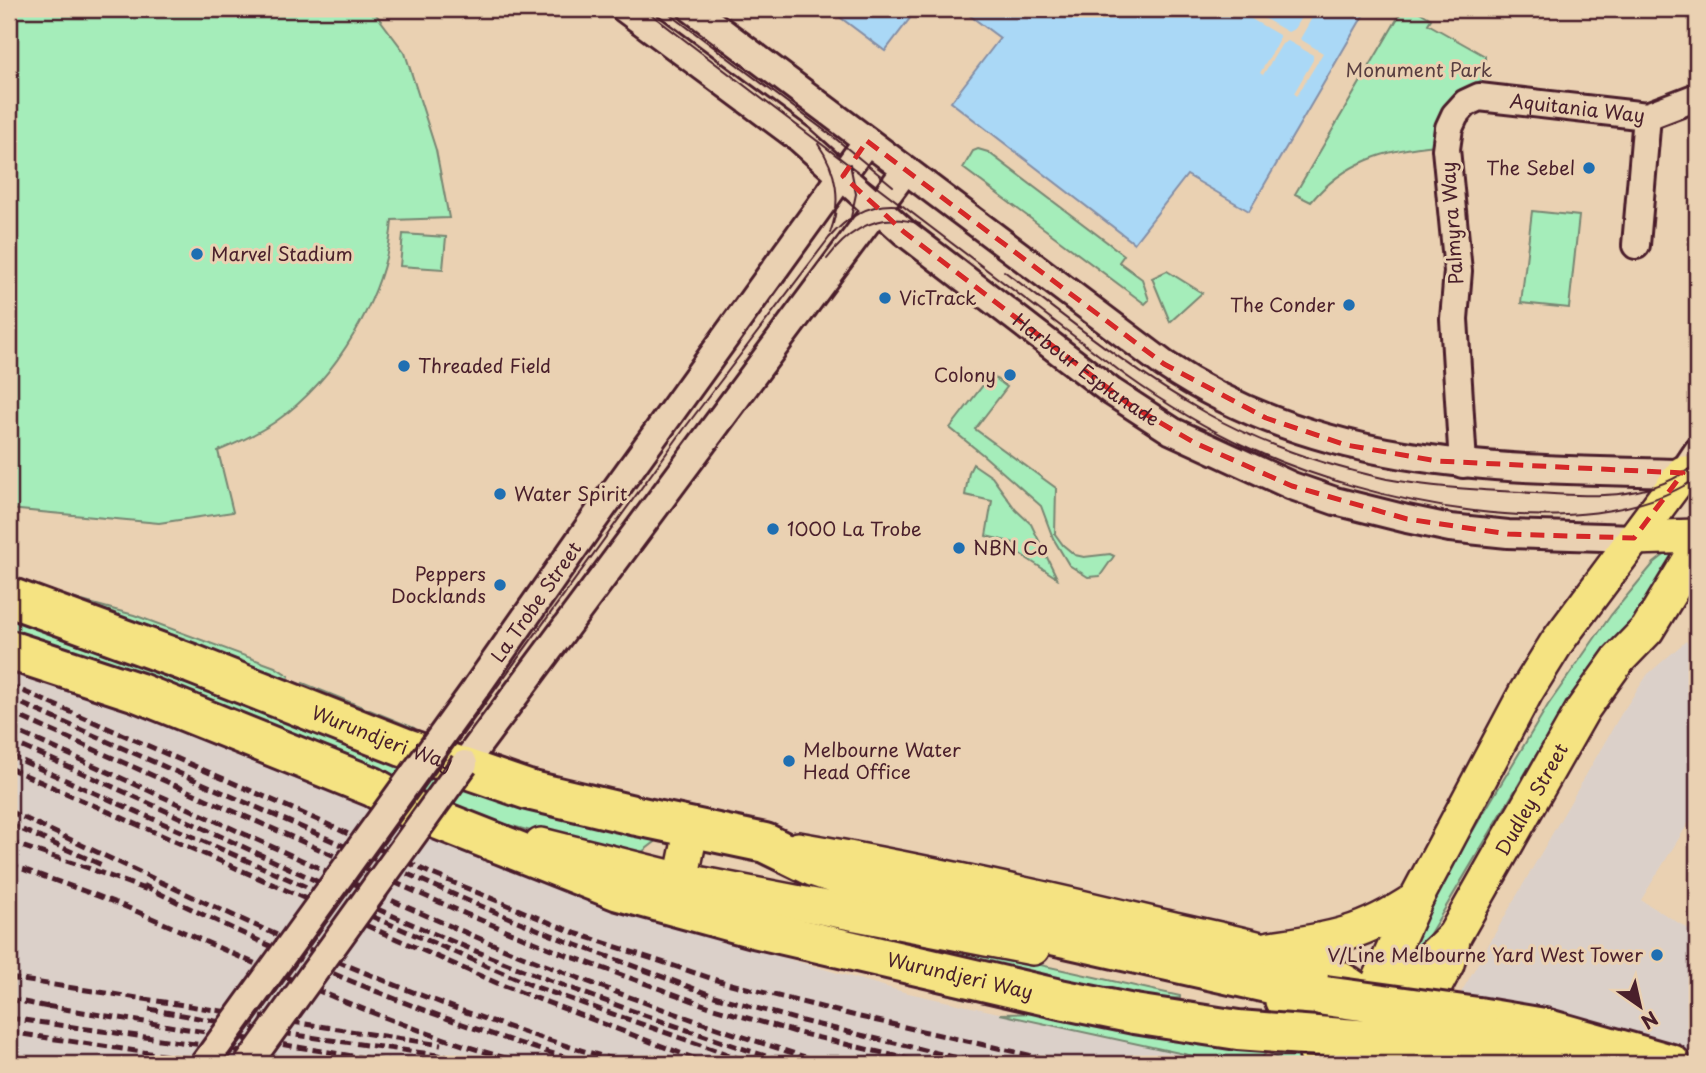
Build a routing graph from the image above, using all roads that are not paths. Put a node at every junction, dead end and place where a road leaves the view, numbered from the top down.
1 (625, 9) edge
2 (692, 9) edge
3 (1697, 97) edge
4 (1497, 98) joint
5 (1647, 116) junction
6 (867, 141) junction
7 (905, 171) junction
8 (843, 176) junction
9 (877, 208) junction
10 (1636, 245) dead end
11 (1463, 464) junction
12 (1693, 466) edge
13 (1697, 536) edge
14 (1634, 538) junction
15 (1697, 548) edge
16 (1697, 594) edge
17 (9, 597) edge
18 (1647, 630) junction
19 (9, 650) edge
20 (373, 787) junction
21 (692, 827) junction
22 (765, 843) junction
23 (681, 880) junction
24 (1416, 899) junction
25 (1454, 936) junction
26 (1264, 949) junction
27 (1282, 1001) junction
28 (1370, 1001) junction
29 (204, 1064) edge
30 (248, 1064) edge
31 (1318, 1064) edge
32 (1352, 1064) edge
33 (1391, 1064) edge
34 (1572, 1064) edge
35 (1671, 1064) edge

1 - 8 street, Harbour Esplanade
2 - 6 street
3 - 5 street, Aquitania Way
4 - 5 street, Aquitania Way
4 - 11 street, Palmyra Way
5 - 10 street
6 - 7 street
6 - 8 street, La Trobe Street
7 - 9 street, La Trobe Street
7 - 11 street
8 - 9 street, Harbour Esplanade
8 - 29 street, La Trobe Street, bridge
9 - 14 street, Harbour Esplanade
9 - 30 street, La Trobe Street, bridge
11 - 12 street
12 - 14 main road
13 - 14 main road
14 - 24 main road
15 - 18 main road, Dudley Street
16 - 18 main road
17 - 21 highway, Wurundjeri Way
18 - 25 main road, Dudley Street
19 - 20 highway, Wurundjeri Way
20 - 23 main road, Wurundjeri Way
20 - 34 highway, Wurundjeri Way, bridge
21 - 22 highway, Wurundjeri Way
21 - 23 main road
22 - 26 main road, Wurundjeri Way
22 - 35 highway, Wurundjeri Way, bridge
23 - 27 main road, Wurundjeri Way
24 - 26 main road
24 - 28 main road
25 - 28 main road
25 - 33 main road, Dudley Street
26 - 28 main road
27 - 28 main road, Wurundjeri Way
27 - 31 main road
28 - 32 main road
28 - 33 main road

